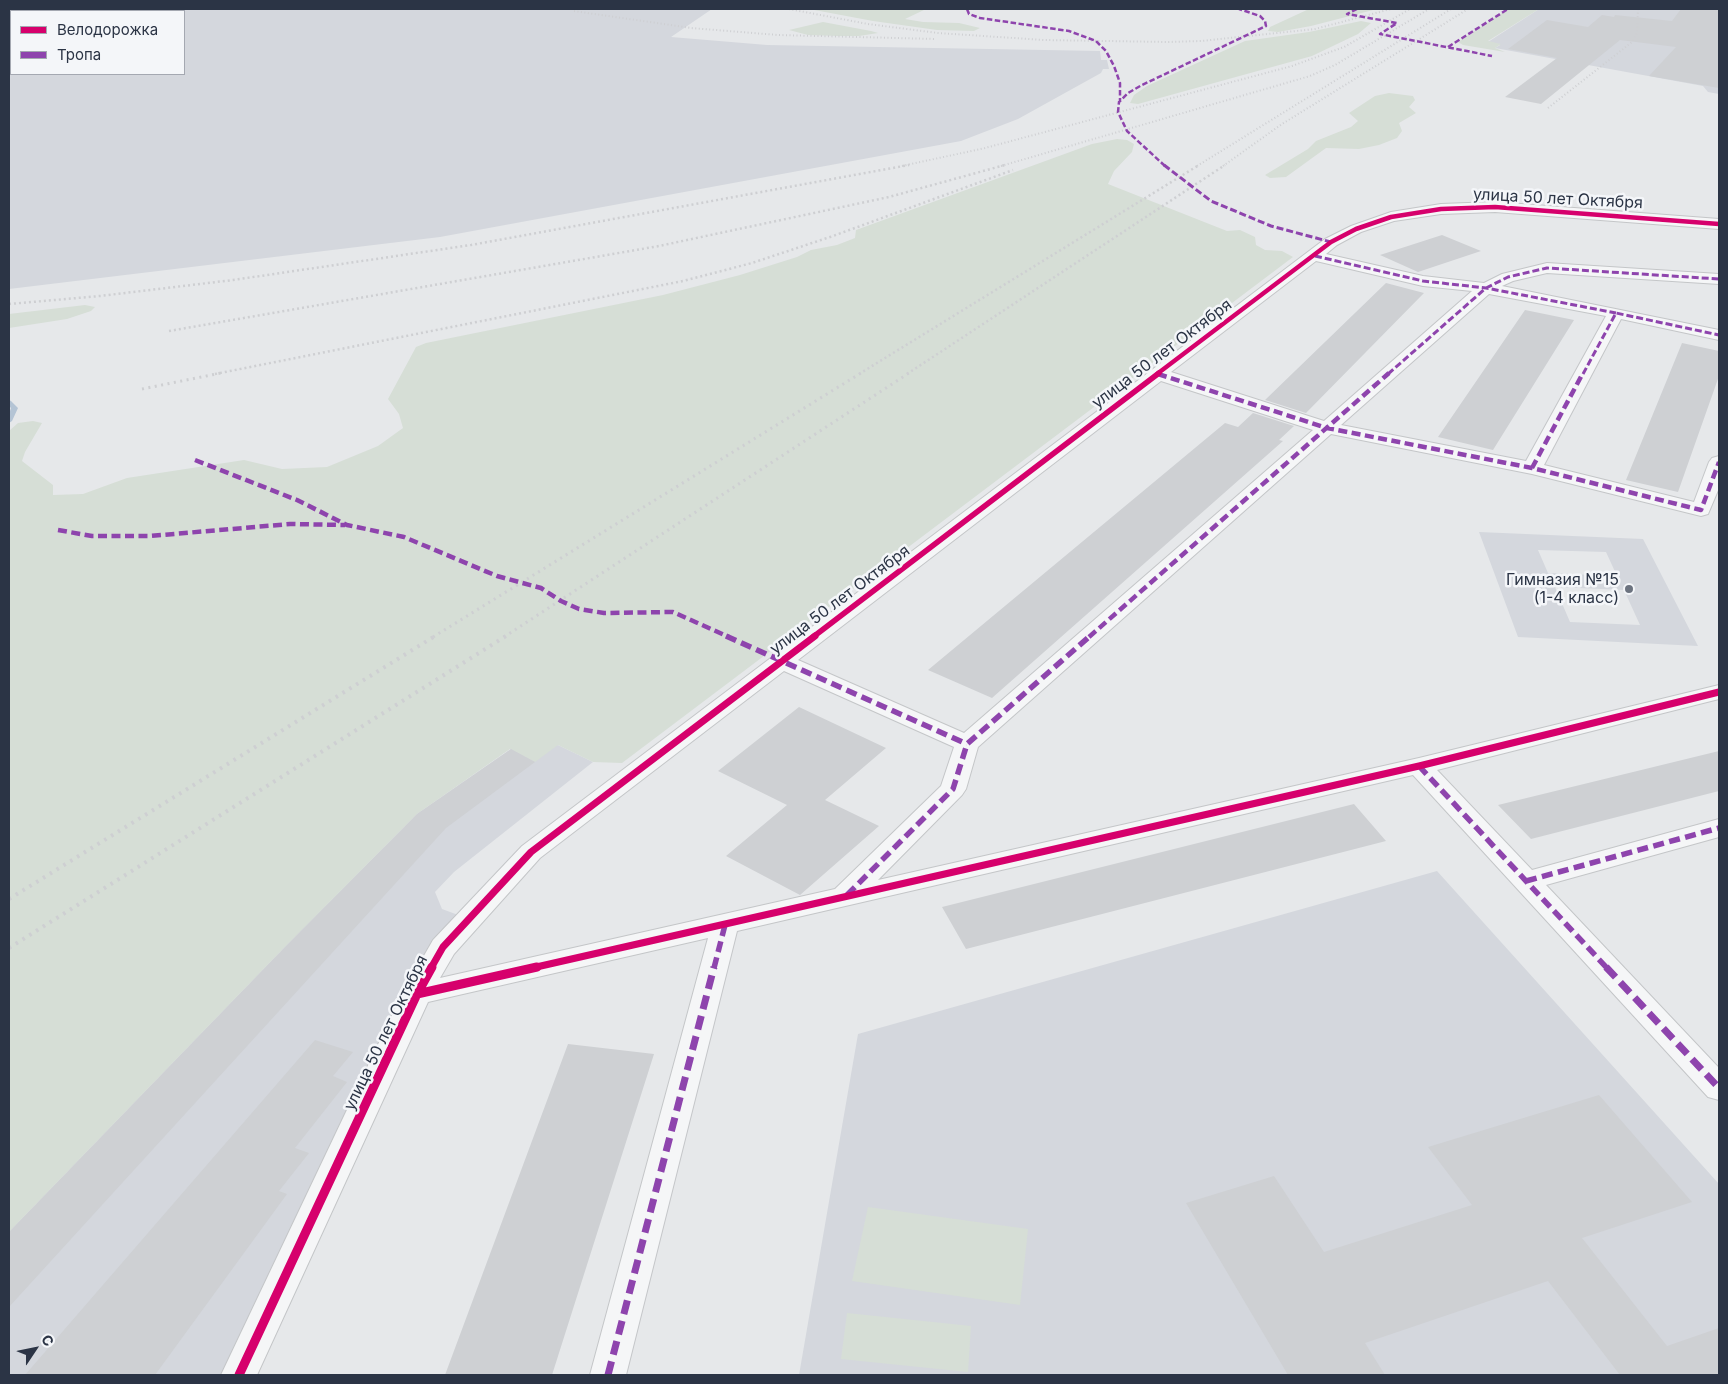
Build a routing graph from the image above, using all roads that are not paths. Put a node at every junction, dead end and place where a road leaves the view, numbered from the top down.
1 (1719, 224) edge
2 (1315, 256) junction
3 (1719, 279) edge
4 (1486, 288) junction
5 (1616, 313) junction
6 (1719, 335) edge
7 (1158, 374) junction
8 (1327, 428) junction
9 (1719, 462) edge
10 (1532, 468) junction
11 (782, 661) junction
12 (1719, 692) edge
13 (967, 744) junction
14 (1419, 766) junction
15 (1719, 828) edge
16 (1526, 881) junction
17 (844, 897) junction
18 (725, 925) junction
19 (417, 994) junction
20 (1718, 1084) edge
21 (239, 1375) edge
22 (608, 1375) edge

1 - 2 street, улица 50 лет Октября
2 - 4 street
2 - 7 street, улица 50 лет Октября
3 - 4 street
4 - 5 street
4 - 8 street
5 - 6 street
5 - 10 street
7 - 8 street
7 - 11 street, улица 50 лет Октября
8 - 10 street
8 - 13 street
9 - 10 street
11 - 13 street
11 - 19 street, улица 50 лет Октября
12 - 14 street
13 - 17 street
14 - 16 street
14 - 17 street
15 - 16 street
16 - 20 street
17 - 18 street
18 - 19 street
18 - 22 street
19 - 21 street, улица 50 лет Октября

